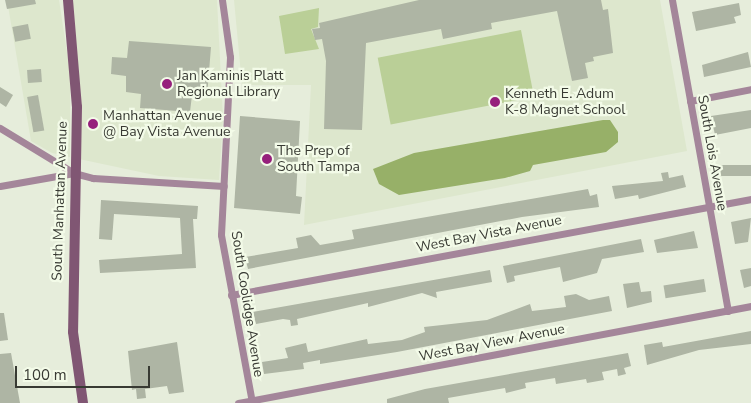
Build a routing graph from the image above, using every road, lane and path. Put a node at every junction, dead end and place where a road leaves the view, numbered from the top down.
1 (68, 0) edge
2 (222, 0) edge
3 (672, 0) edge
4 (751, 90) edge
5 (690, 101) junction
6 (0, 128) edge
7 (74, 173) junction
8 (0, 186) edge
9 (224, 186) junction
10 (751, 198) edge
11 (709, 206) junction
12 (231, 295) junction
13 (751, 306) edge
14 (728, 312) junction
15 (251, 402) edge
16 (84, 403) edge
17 (238, 403) edge

1 - 7 main road, South Manhattan Avenue
2 - 9 street, South Coolidge Avenue
3 - 5 street, South Lois Avenue
4 - 5 street
5 - 11 street, South Lois Avenue
6 - 7 street
7 - 8 street
7 - 9 street
7 - 16 main road, South Manhattan Avenue
9 - 12 street, South Coolidge Avenue
10 - 11 street, West Bay Vista Avenue
11 - 12 street, West Bay Vista Avenue
11 - 14 street, South Lois Avenue
12 - 15 street, South Coolidge Avenue
13 - 14 street, West Bay View Avenue
14 - 15 street, West Bay View Avenue
15 - 17 street, West Bay View Avenue

